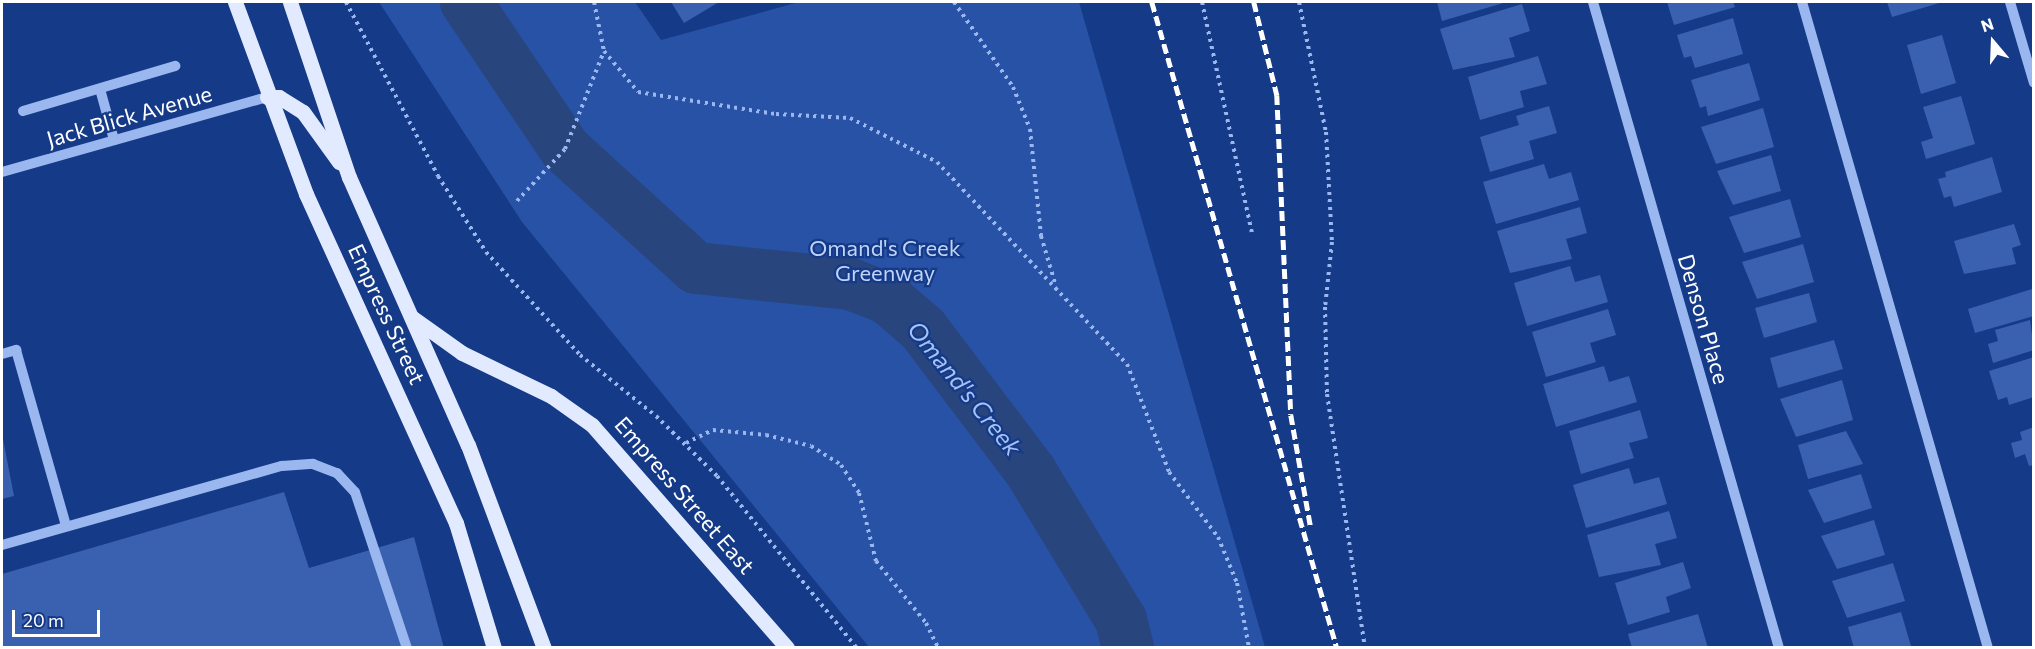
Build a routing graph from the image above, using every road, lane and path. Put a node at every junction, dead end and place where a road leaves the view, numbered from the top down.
1 (235, 2) edge
2 (290, 2) edge
3 (346, 2) edge
4 (594, 2) edge
5 (954, 2) edge
6 (1202, 2) edge
7 (1299, 2) edge
8 (1593, 2) edge
9 (1802, 2) edge
10 (2010, 2) edge
11 (604, 51) junction
12 (175, 66) dead end
13 (2034, 83) edge
14 (100, 89) junction
15 (267, 97) junction
16 (23, 111) dead end
17 (114, 140) junction
18 (2, 172) edge
19 (349, 177) junction
20 (517, 201) dead end
21 (1252, 233) dead end
22 (1055, 284) junction
23 (411, 316) junction
24 (2, 354) edge
25 (686, 443) junction
26 (66, 525) junction
27 (2, 545) edge
28 (407, 648) edge
29 (494, 648) edge
30 (544, 648) edge
31 (787, 648) edge
32 (857, 648) edge
33 (938, 648) edge
34 (1249, 648) edge
35 (1365, 648) edge
36 (1779, 648) edge
37 (1988, 648) edge

1 - 15 main road, Empress Street
2 - 19 main road, Empress Street
3 - 25 path
4 - 11 path
5 - 22 path
6 - 21 path
7 - 35 path
8 - 36 street, Denson Place
9 - 37 street
10 - 13 street
11 - 20 path
11 - 22 path
12 - 14 street
14 - 16 street
14 - 17 street
15 - 17 street, Jack Blick Avenue
15 - 19 main road
15 - 29 main road, Empress Street
17 - 18 street, Jack Blick Avenue
19 - 23 main road, Empress Street
22 - 34 path
23 - 30 main road, Empress Street
23 - 31 main road, Empress Street East
24 - 26 street
25 - 32 path
25 - 33 path
26 - 27 street
26 - 28 street

